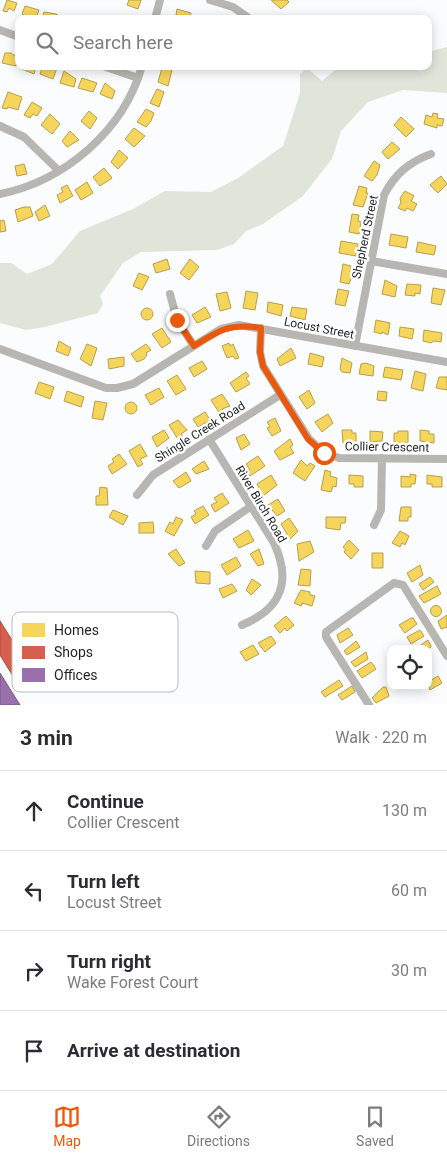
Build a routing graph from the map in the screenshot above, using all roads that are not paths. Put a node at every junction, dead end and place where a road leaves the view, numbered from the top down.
1 (160, 0) edge
2 (210, 0) edge
3 (156, 15) edge
4 (244, 15) edge
5 (0, 30) edge
6 (15, 36) edge
7 (115, 70) edge
8 (141, 70) edge
9 (138, 78) junction
10 (0, 126) edge
11 (431, 154) dead end
12 (58, 170) junction
13 (0, 194) edge
14 (371, 261) junction
15 (447, 274) edge
16 (170, 294) dead end
17 (261, 328) junction
18 (194, 346) junction
19 (355, 346) junction
20 (0, 349) edge
21 (447, 362) edge
22 (280, 395) junction
23 (208, 439) junction
24 (382, 458) junction
25 (447, 459) edge
26 (137, 495) dead end
27 (250, 507) junction
28 (374, 525) dead end
29 (206, 546) dead end
30 (242, 625) dead end
31 (447, 656) edge
32 (369, 705) edge

1 - 3 street
2 - 4 street
5 - 6 street
7 - 9 street
8 - 9 street
9 - 12 street
10 - 12 street
11 - 14 street, Shepherd Street
12 - 13 street
14 - 15 street
14 - 19 street, Shepherd Street
16 - 18 street
17 - 18 street, Locust Street
17 - 19 street, Locust Street
17 - 22 street, Collier Crescent
18 - 20 street, Locust Street
19 - 21 street, Locust Street
22 - 23 street, Shingle Creek Road
22 - 24 street, Collier Crescent
23 - 26 street, Shingle Creek Road
23 - 27 street, River Birch Road
24 - 25 street, Collier Crescent
24 - 28 street
27 - 29 street
27 - 30 street, River Birch Road
31 - 32 street

